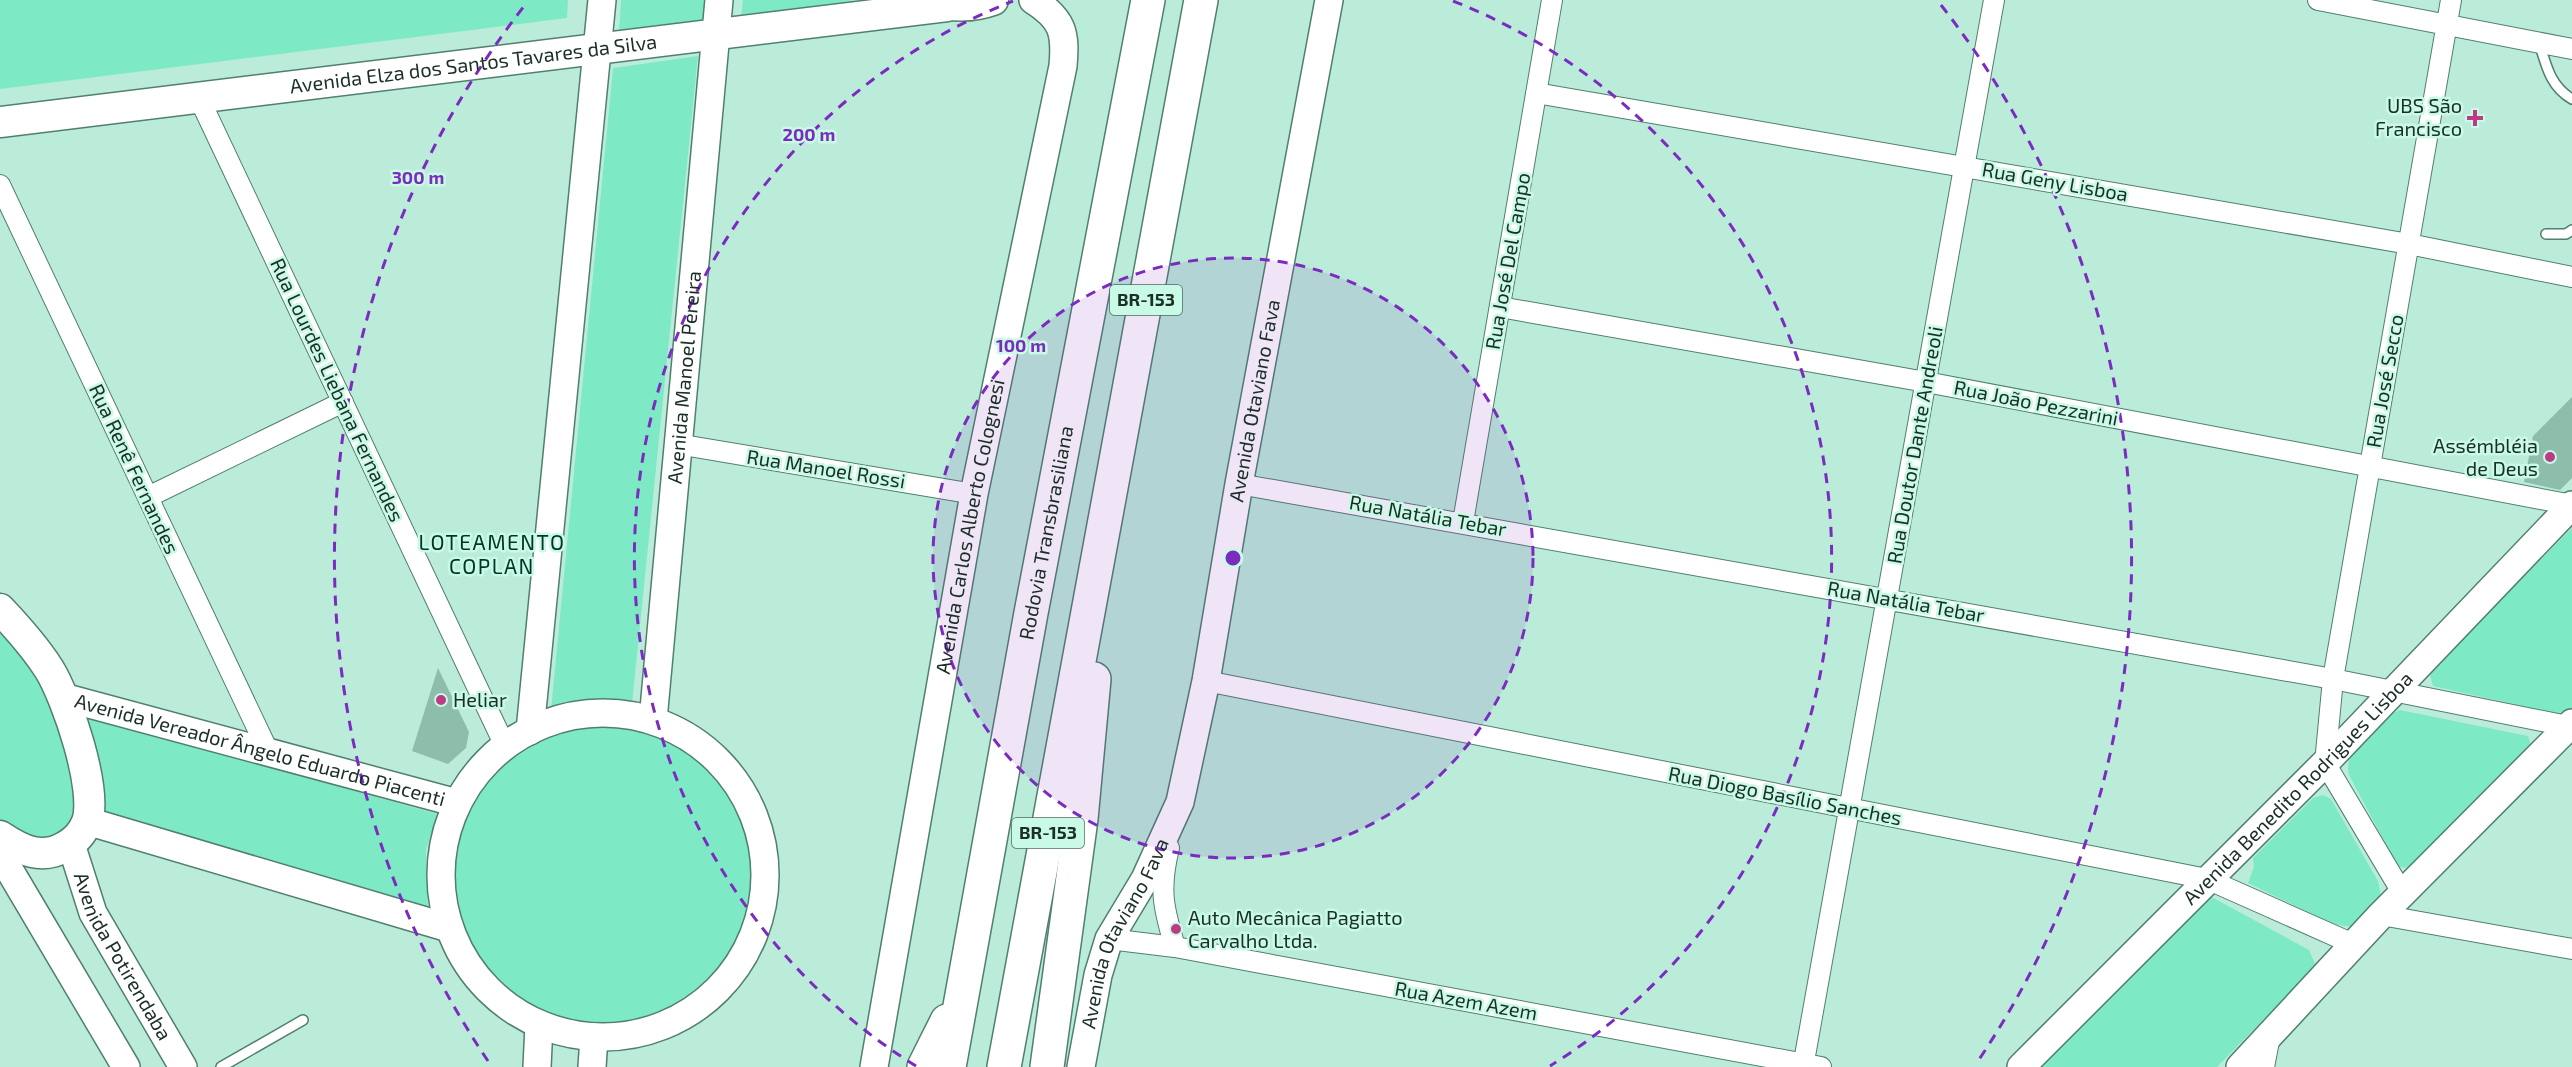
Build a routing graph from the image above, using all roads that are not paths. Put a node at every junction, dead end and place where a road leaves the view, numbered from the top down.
1 (602, 0) edge
2 (719, 0) edge
3 (993, 0) edge
4 (1033, 0) edge
5 (1148, 0) edge
6 (1201, 0) edge
7 (1329, 0) edge
8 (1552, 0) edge
9 (1994, 0) edge
10 (2318, 0) edge
11 (2451, 0) edge
12 (938, 3) edge
13 (2447, 23) junction
14 (715, 36) junction
15 (2539, 42) junction
16 (2572, 49) edge
17 (598, 51) junction
18 (1536, 93) junction
19 (199, 98) junction
20 (2572, 99) edge
21 (0, 122) edge
22 (1965, 167) junction
23 (0, 185) edge
24 (2572, 230) edge
25 (2546, 234) dead end
26 (2409, 244) junction
27 (2572, 277) edge
28 (1500, 307) junction
29 (1926, 382) junction
30 (343, 402) junction
31 (678, 444) junction
32 (2370, 466) junction
33 (1239, 484) junction
34 (974, 494) junction
35 (148, 497) junction
36 (2572, 505) edge
37 (1463, 522) junction
38 (1887, 598) junction
39 (1091, 600) junction
40 (0, 609) edge
41 (2333, 679) junction
42 (1206, 681) junction
43 (2394, 692) junction
44 (63, 697) junction
45 (653, 720) junction
46 (2571, 725) edge
47 (530, 730) junction
48 (505, 746) junction
49 (269, 753) junction
50 (2325, 763) junction
51 (1180, 802) junction
52 (458, 803) junction
53 (1850, 810) junction
54 (79, 832) junction
55 (0, 836) edge
56 (0, 854) edge
57 (2207, 879) junction
58 (2403, 894) junction
59 (2381, 915) junction
60 (449, 928) junction
61 (1109, 939) junction
62 (2353, 944) junction
63 (1175, 947) junction
64 (2572, 949) edge
65 (964, 984) junction
66 (303, 1020) dead end
67 (539, 1025) junction
68 (2270, 1036) junction
69 (594, 1038) junction
70 (1809, 1066) edge
71 (126, 1067) edge
72 (183, 1067) edge
73 (221, 1067) edge
74 (537, 1067) edge
75 (592, 1067) edge
76 (874, 1067) edge
77 (924, 1067) edge
78 (950, 1067) edge
79 (1004, 1067) edge
80 (1047, 1067) edge
81 (1081, 1067) edge
82 (2020, 1067) edge
83 (2240, 1067) edge
84 (2264, 1067) edge

1 - 17 street
2 - 14 street, Avenida Manoel Pereira
3 - 12 main road, Avenida Elza dos Santos Tavares da Silva
4 - 34 street, Avenida Carlos Alberto Colognesi
5 - 65 highway, Rodovia Transbrasiliana / BR-153
6 - 39 highway, BR-153
7 - 33 street, Avenida Otaviano Fava
8 - 18 street, Rua José Del Campo
9 - 22 street, Rua Doutor Dante Andreoli
10 - 13 street
11 - 13 street, Rua José Secco
12 - 14 main road, Avenida Elza dos Santos Tavares da Silva
13 - 15 street
13 - 26 street, Rua José Secco
14 - 17 main road, Avenida Elza dos Santos Tavares da Silva
14 - 31 street, Avenida Manoel Pereira
15 - 16 street
15 - 20 lane
17 - 19 main road, Avenida Elza dos Santos Tavares da Silva
17 - 47 street
18 - 22 street, Rua Geny Lisboa
18 - 28 street, Rua José Del Campo
19 - 21 main road, Avenida Elza dos Santos Tavares da Silva
19 - 30 street, Rua Lourdes Liebana Fernandes
22 - 26 street, Rua Geny Lisboa
22 - 29 street, Rua Doutor Dante Andreoli
23 - 35 street, Rua Renê Fernandes
24 - 25 lane
26 - 27 street, Rua Geny Lisboa
26 - 32 street, Rua José Secco
28 - 29 street, Rua João Pezzarini
28 - 37 street, Rua José Del Campo
29 - 32 street, Rua João Pezzarini
29 - 38 street, Rua Doutor Dante Andreoli
30 - 35 street
30 - 48 street, Rua Lourdes Liebana Fernandes
31 - 34 street, Rua Manoel Rossi
31 - 45 street, Avenida Manoel Pereira
32 - 36 street, Rua João Pezzarini
32 - 41 street, Rua José Secco
33 - 37 street, Rua Natália Tebar
33 - 42 street, Avenida Otaviano Fava
34 - 76 street, Avenida Carlos Alberto Colognesi
35 - 49 street, Rua Renê Fernandes
36 - 43 street, Avenida Benedito Rodrigues Lisboa
37 - 38 street, Rua Natália Tebar
38 - 41 street, Rua Natália Tebar
38 - 53 street, Rua Doutor Dante Andreoli
39 - 79 highway, BR-153
39 - 80 highway
40 - 44 main road
41 - 43 street, Rua Natália Tebar
41 - 50 street, Rua José Secco
42 - 51 street, Avenida Otaviano Fava
42 - 53 street, Rua Diogo Basílio Sanches
43 - 46 street, Rua Natália Tebar
43 - 50 street, Avenida Benedito Rodrigues Lisboa
44 - 49 street, Avenida Vereador Ângelo Eduardo Piacenti
44 - 54 main road
45 - 47 street
45 - 69 street
46 - 58 street
47 - 48 street
48 - 52 street
49 - 52 street, Avenida Vereador Ângelo Eduardo Piacenti
50 - 57 street, Avenida Benedito Rodrigues Lisboa
50 - 58 street
51 - 61 street, Avenida Otaviano Fava
51 - 63 street, Avenida Otaviano Fava
52 - 60 street
53 - 57 street, Rua Diogo Basílio Sanches
53 - 70 street, Rua Doutor Dante Andreoli
54 - 55 main road
54 - 60 street
54 - 72 street, Avenida Potirendaba
56 - 71 street
57 - 62 street, Rua Diogo Basílio Sanches
57 - 82 street, Avenida Benedito Rodrigues Lisboa
58 - 59 street
59 - 62 street
59 - 64 street
60 - 67 street
61 - 63 street, Rua Azem Azem
61 - 81 street, Avenida Otaviano Fava
62 - 68 street
63 - 70 street, Rua Azem Azem
65 - 77 highway
65 - 78 highway, Rodovia Transbrasiliana / BR-153
66 - 73 lane
67 - 69 street
67 - 74 street
68 - 83 street
68 - 84 street
69 - 75 street

